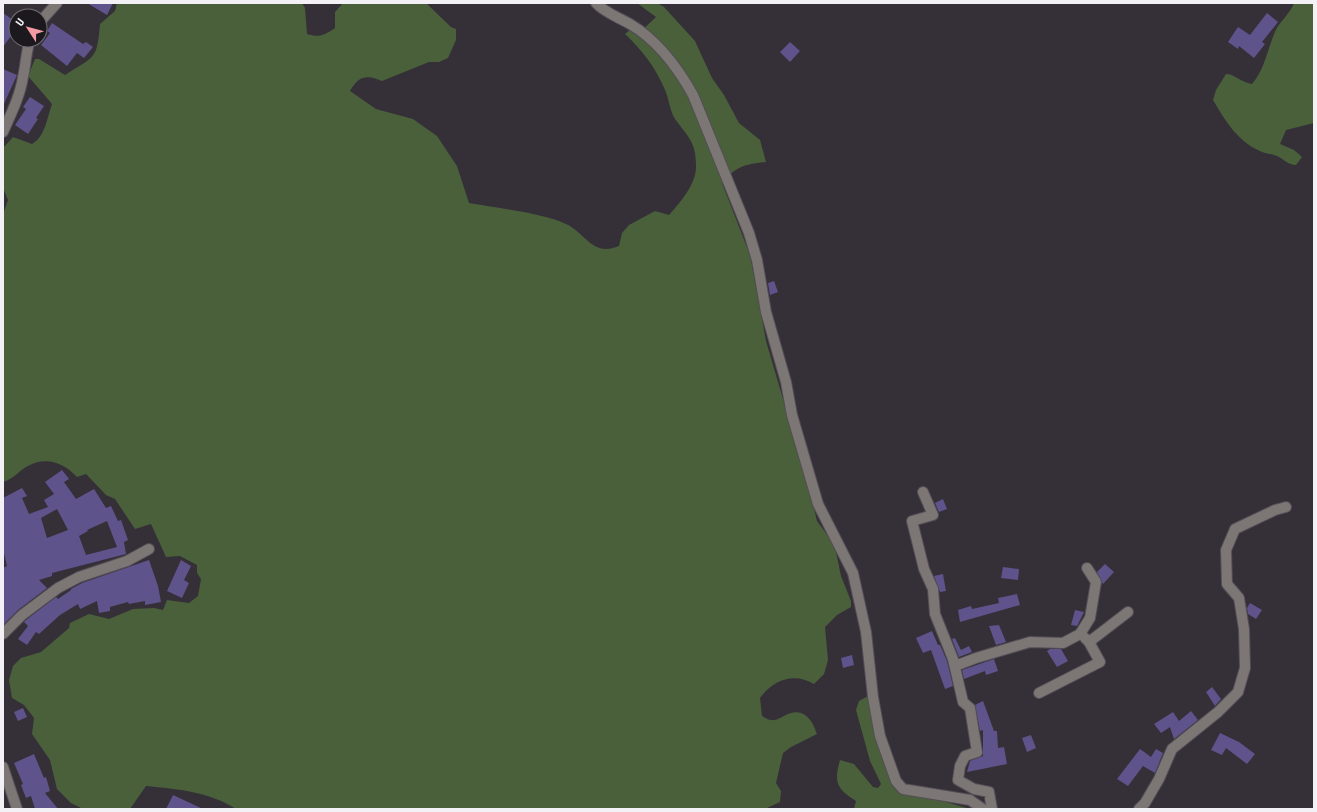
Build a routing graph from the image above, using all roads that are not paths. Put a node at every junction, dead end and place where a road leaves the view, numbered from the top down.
1 (57, 3) edge
2 (596, 3) edge
3 (48, 13) edge
4 (28, 48) edge
5 (3, 132) edge
6 (923, 492) dead end
7 (1286, 507) dead end
8 (149, 549) dead end
9 (1087, 568) dead end
10 (1128, 612) dead end
11 (3, 634) edge
12 (1080, 634) junction
13 (1089, 642) junction
14 (955, 666) junction
15 (1039, 693) dead end
16 (3, 767) edge
17 (1143, 807) edge
18 (17, 809) edge
19 (983, 809) edge
20 (992, 809) edge

1 - 3 street
2 - 19 street
4 - 5 street
6 - 14 street
7 - 17 street
8 - 11 street
9 - 12 street
10 - 13 street
12 - 13 street
12 - 14 street
13 - 15 street
14 - 20 street
16 - 18 street

